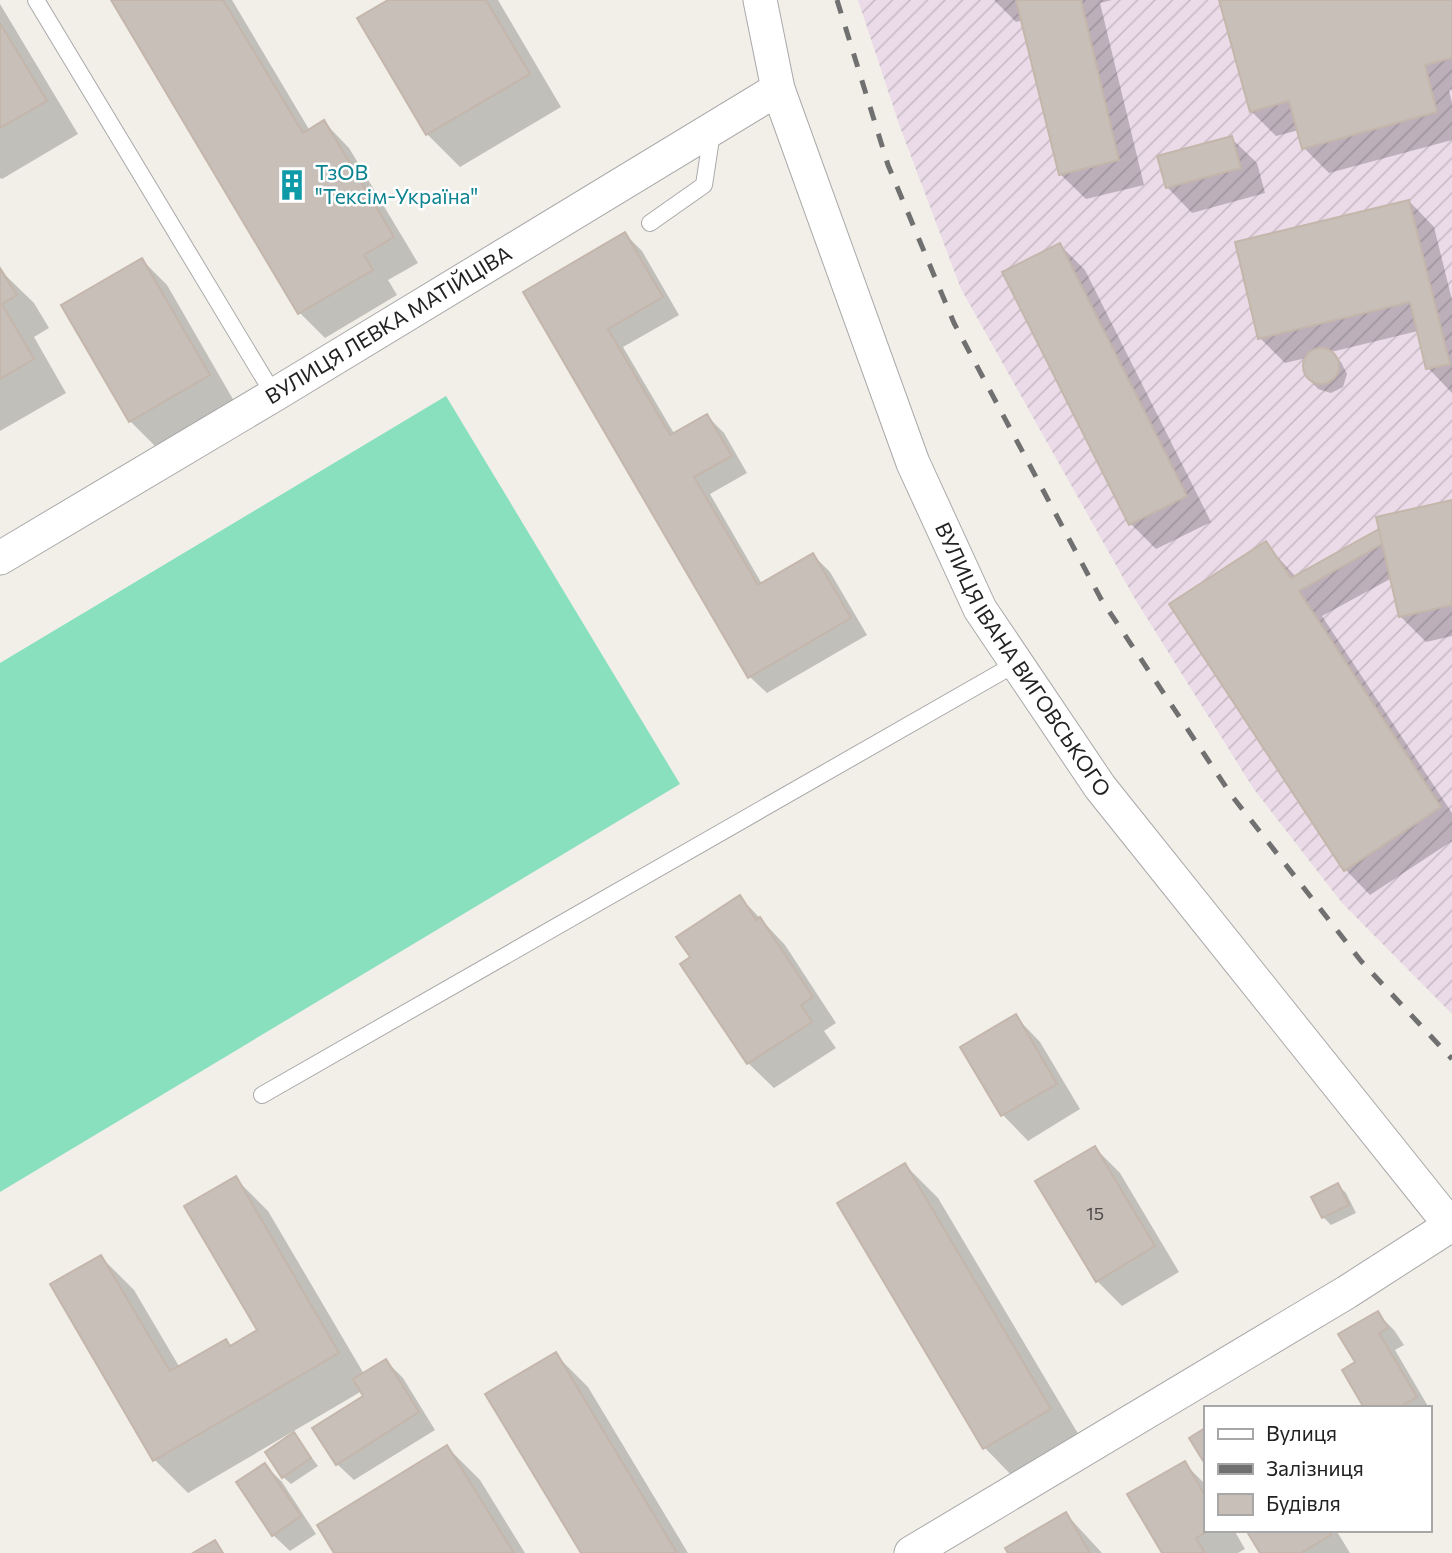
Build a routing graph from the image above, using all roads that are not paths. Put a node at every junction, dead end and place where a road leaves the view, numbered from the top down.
1 (36, 0) edge
2 (760, 0) edge
3 (778, 89) junction
4 (712, 129) junction
5 (650, 223) dead end
6 (274, 395) junction
7 (0, 558) edge
8 (1017, 663) junction
9 (262, 1095) dead end
10 (1451, 1226) edge
11 (911, 1553) edge

1 - 6 lane
2 - 3 street, ВУЛИЦЯ ІВАНА ВИГОВСЬКОГО
3 - 4 street, ВУЛИЦЯ ЛЕВКА МАТІЙЦІВА
3 - 8 street, ВУЛИЦЯ ІВАНА ВИГОВСЬКОГО
4 - 5 lane
4 - 6 street, ВУЛИЦЯ ЛЕВКА МАТІЙЦІВА
6 - 7 street, ВУЛИЦЯ ЛЕВКА МАТІЙЦІВА
8 - 9 lane
8 - 10 street, ВУЛИЦЯ ІВАНА ВИГОВСЬКОГО
10 - 11 street

